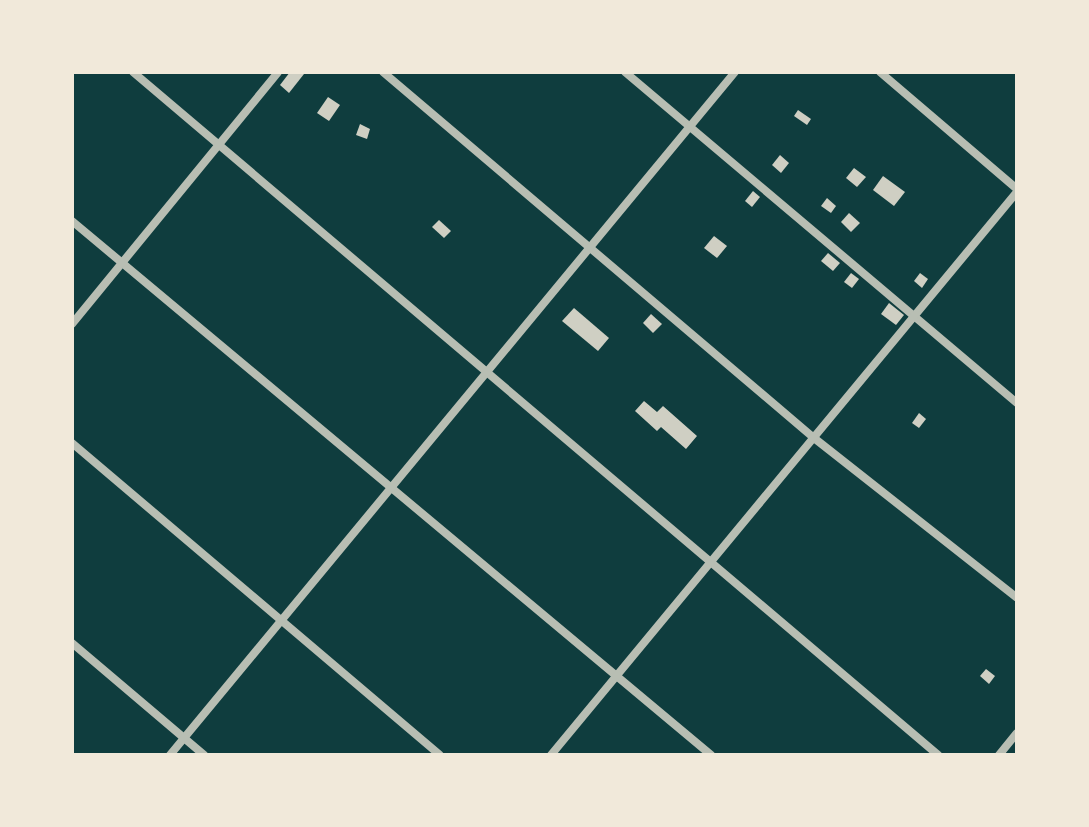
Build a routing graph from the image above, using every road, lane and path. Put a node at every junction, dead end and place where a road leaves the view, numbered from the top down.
1 (133, 72) edge
2 (278, 72) edge
3 (383, 72) edge
4 (625, 72) edge
5 (735, 72) edge
6 (880, 72) edge
7 (690, 127) junction
8 (218, 145) junction
9 (1017, 190) edge
10 (72, 221) edge
11 (590, 247) junction
12 (122, 263) junction
13 (914, 316) junction
14 (72, 324) edge
15 (487, 372) junction
16 (1017, 403) edge
17 (814, 438) junction
18 (72, 443) edge
19 (391, 488) junction
20 (711, 562) junction
21 (1017, 598) edge
22 (281, 621) junction
23 (72, 643) edge
24 (616, 676) junction
25 (1017, 733) edge
26 (184, 738) junction
27 (170, 755) edge
28 (204, 755) edge
29 (440, 755) edge
30 (551, 755) edge
31 (711, 755) edge
32 (938, 755) edge
33 (999, 755) edge

1 - 8 street
2 - 8 street
3 - 11 street
4 - 7 street
5 - 7 street
6 - 9 street
7 - 11 street
7 - 13 street
8 - 12 street
8 - 15 street
9 - 13 street
10 - 12 street
11 - 15 street
11 - 17 street
12 - 14 street
12 - 19 street
13 - 16 street
13 - 17 street
15 - 19 street
15 - 20 street
17 - 20 street
17 - 21 street
18 - 22 street
19 - 22 street
19 - 24 street
20 - 24 street
20 - 32 street
22 - 26 street
22 - 29 street
23 - 26 street
24 - 30 street
24 - 31 street
25 - 33 street
26 - 27 street
26 - 28 street

